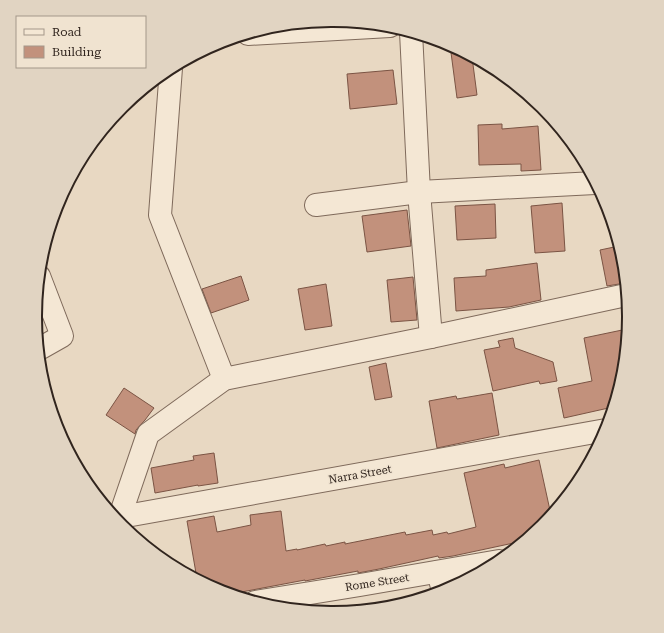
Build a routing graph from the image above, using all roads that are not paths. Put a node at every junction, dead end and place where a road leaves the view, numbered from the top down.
1 (411, 38) edge
2 (170, 76) edge
3 (589, 183) edge
4 (419, 192) junction
5 (316, 205) dead end
6 (44, 287) edge
7 (621, 296) edge
8 (431, 338) junction
9 (44, 345) edge
10 (224, 379) junction
11 (597, 432) edge
12 (119, 513) edge
13 (123, 516) edge
14 (464, 574) edge
15 (441, 582) edge
16 (275, 600) edge

1 - 4 street
2 - 10 street
3 - 4 street
4 - 5 street
4 - 8 street
6 - 9 street
7 - 8 street
8 - 10 street
10 - 12 street
11 - 13 street, Narra Street
14 - 15 street, Rome Street
15 - 16 street, Rome Street

